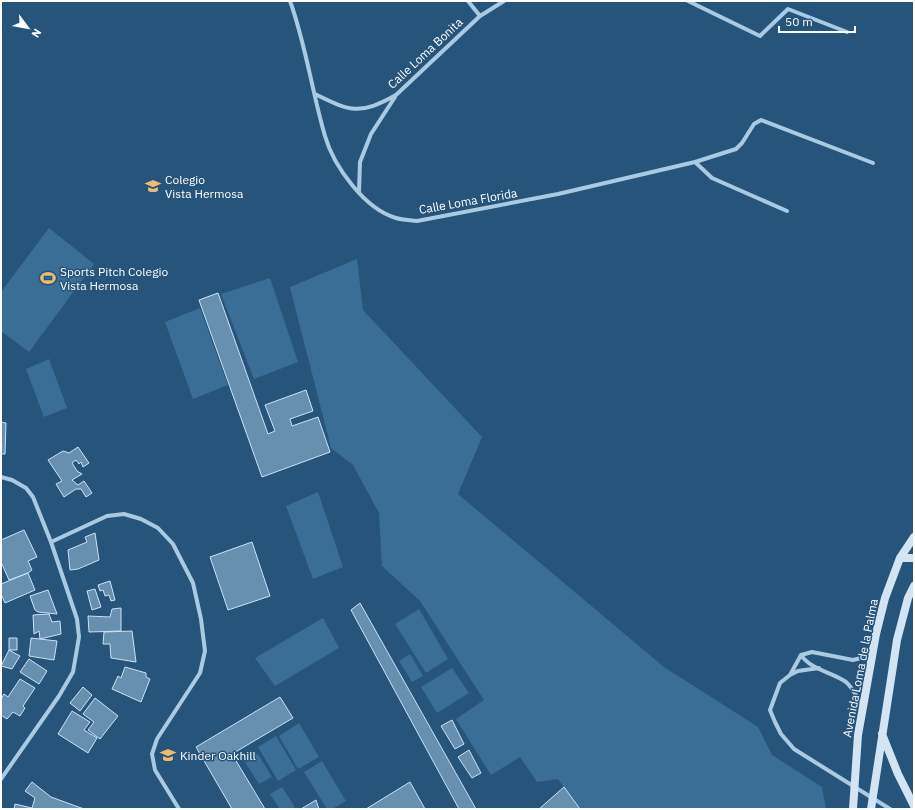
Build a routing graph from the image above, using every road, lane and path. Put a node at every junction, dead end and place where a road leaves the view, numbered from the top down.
1 (290, 1) edge
2 (468, 1) edge
3 (504, 1) edge
4 (688, 1) edge
5 (480, 16) junction
6 (847, 32) dead end
7 (315, 94) junction
8 (396, 95) junction
9 (695, 162) junction
10 (872, 163) dead end
11 (359, 192) junction
12 (787, 211) dead end
13 (1, 477) edge
14 (914, 537) edge
15 (51, 542) junction
16 (900, 558) junction
17 (914, 558) edge
18 (914, 586) edge
19 (874, 647) junction
20 (801, 655) junction
21 (819, 668) junction
22 (790, 675) junction
23 (863, 707) junction
24 (882, 734) junction
25 (1, 778) edge
26 (914, 806) edge
27 (179, 809) edge
28 (852, 809) edge
29 (871, 809) edge
30 (890, 809) edge

1 - 7 street, Calle Loma Florida
2 - 5 street
3 - 5 street, Calle Loma Bonita
4 - 6 street
5 - 8 street, Calle Loma Bonita
7 - 8 street, Calle Loma Bonita
7 - 11 street, Calle Loma Florida
8 - 11 street
9 - 10 street, Calle Loma Florida
9 - 11 street, Calle Loma Florida
9 - 12 street
13 - 15 street
14 - 16 main road, Avenida Loma de la Palma
15 - 25 street
15 - 27 street
16 - 17 main road
16 - 19 main road, Avenida Loma de la Palma
18 - 24 main road
19 - 20 street
19 - 23 main road, Avenida Loma de la Palma
20 - 21 street
20 - 22 street
21 - 22 street
21 - 23 street
22 - 30 street
23 - 28 main road, Avenida Loma de la Palma
24 - 26 main road
24 - 29 main road

